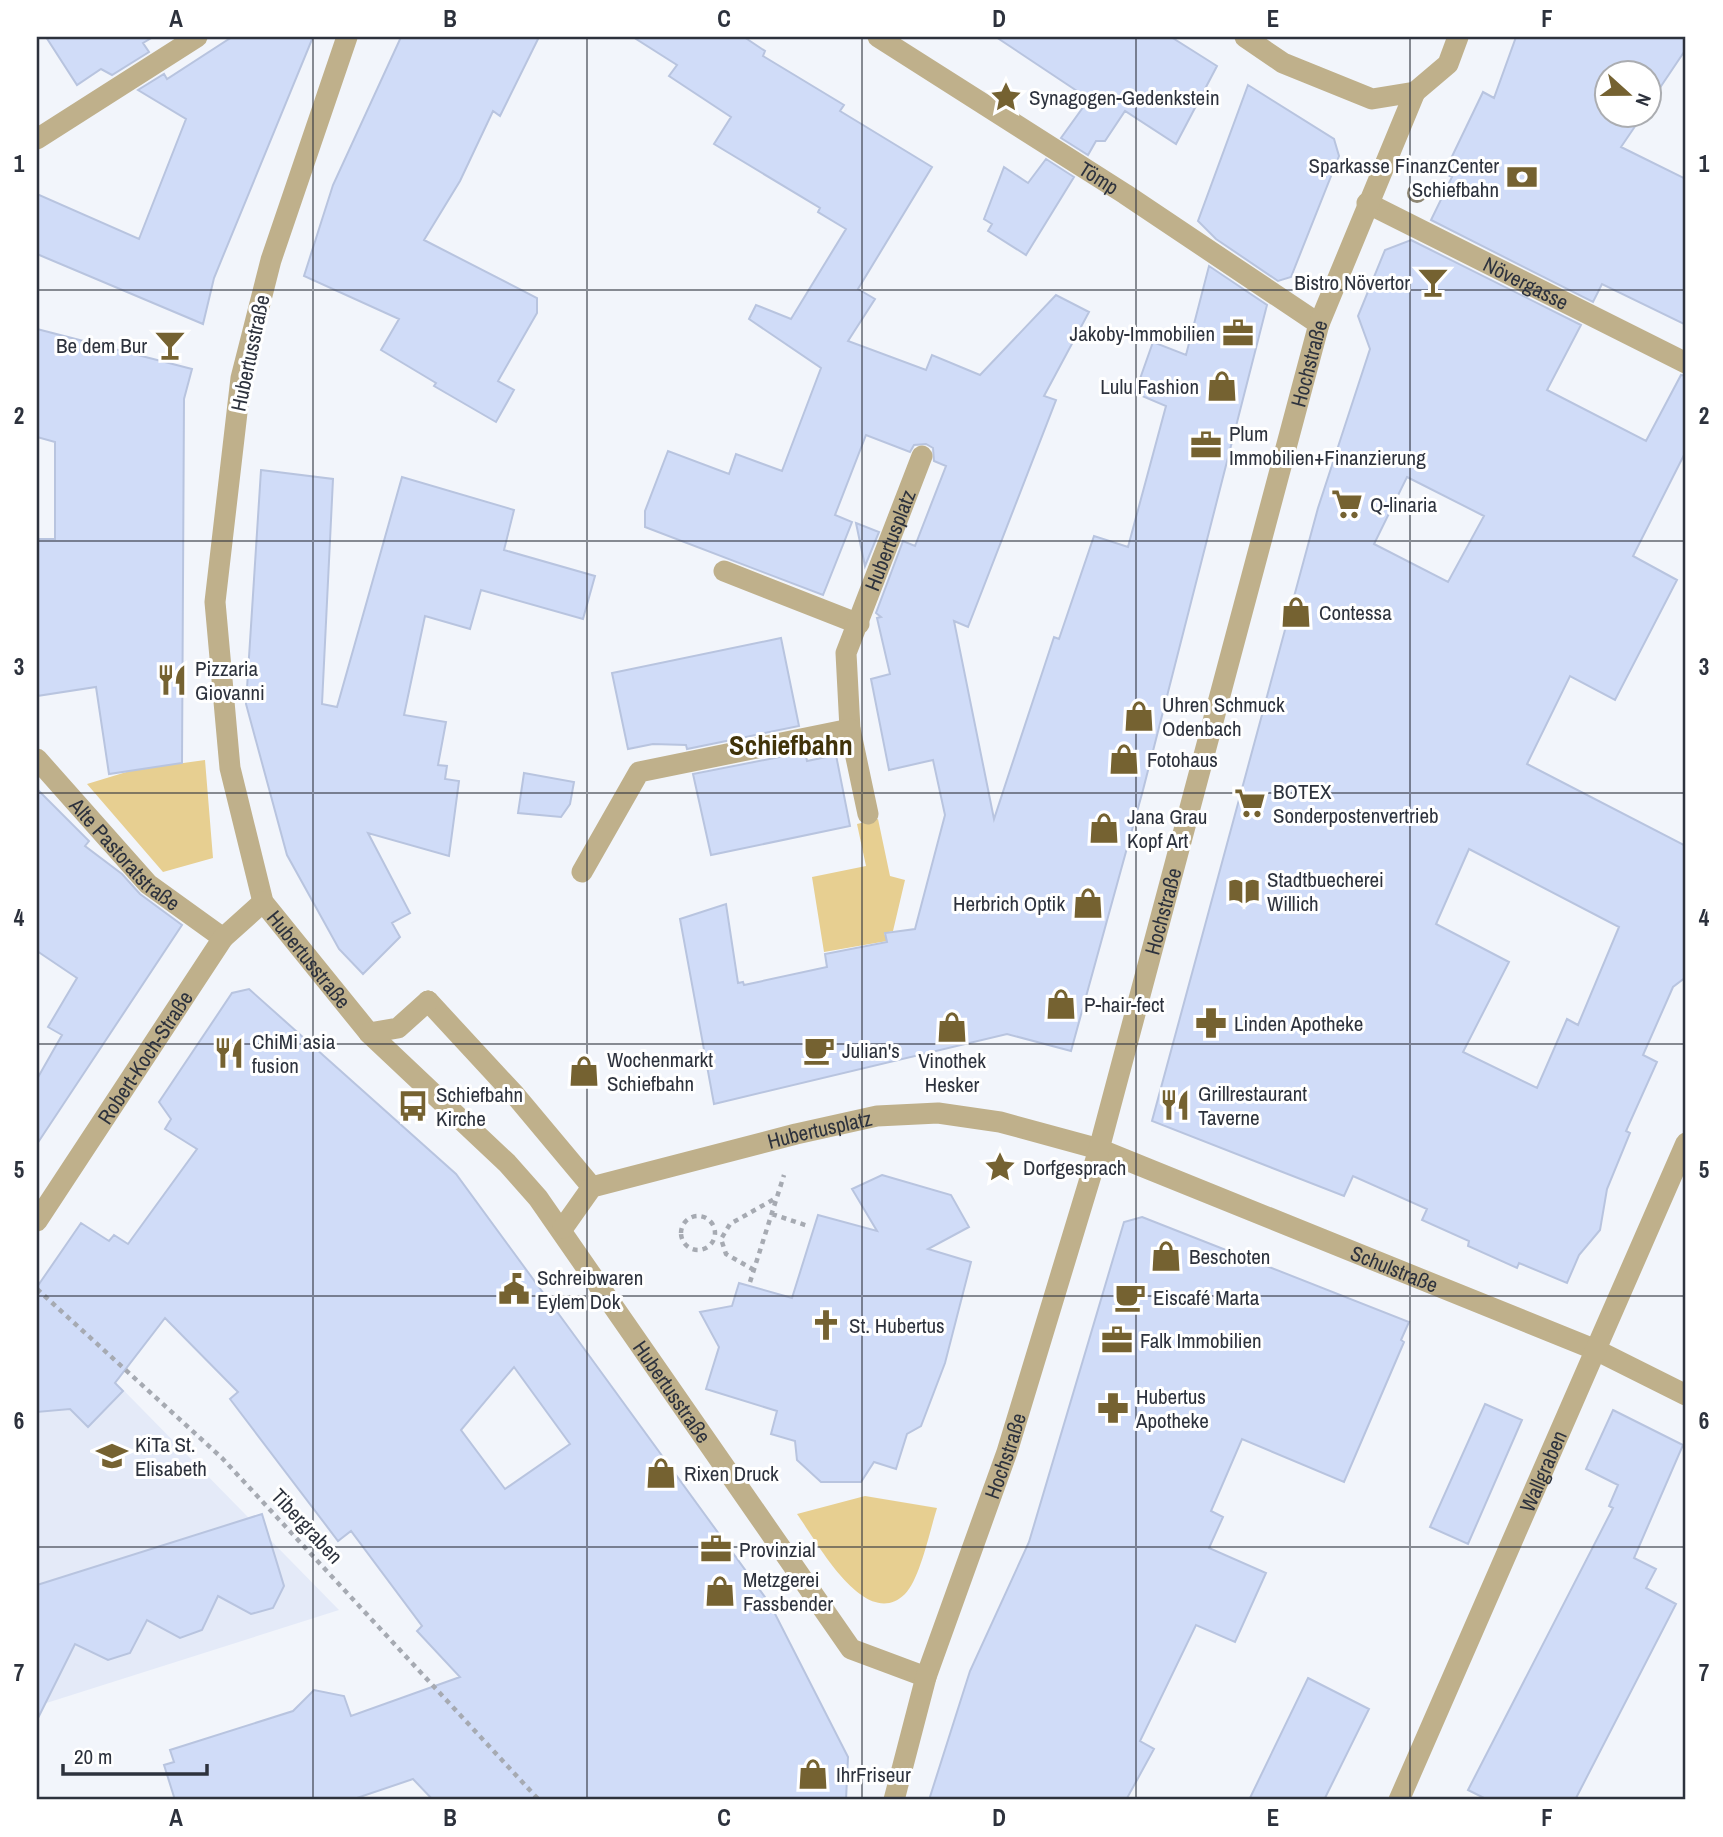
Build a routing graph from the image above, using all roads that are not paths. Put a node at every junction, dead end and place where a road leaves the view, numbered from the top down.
1 (197, 37) edge
2 (347, 37) edge
3 (878, 37) edge
4 (1245, 37) edge
5 (1458, 37) edge
6 (1415, 92) junction
7 (37, 139) edge
8 (1367, 203) junction
9 (1319, 324) junction
10 (1686, 363) edge
11 (922, 456) dead end
12 (724, 571) dead end
13 (859, 624) junction
14 (850, 729) junction
15 (37, 759) edge
16 (868, 814) dead end
17 (582, 873) dead end
18 (263, 901) junction
19 (223, 938) junction
20 (369, 1033) junction
21 (1686, 1143) edge
22 (1098, 1149) junction
23 (592, 1187) junction
24 (37, 1221) edge
25 (562, 1228) junction
26 (1596, 1350) junction
27 (1686, 1395) edge
28 (926, 1677) junction
29 (894, 1800) edge
30 (1399, 1800) edge

1 - 7 street
2 - 18 street, Hubertusstraße
3 - 9 street, Tömp
4 - 6 street
5 - 6 street, Hochstraße
6 - 8 street, Hochstraße
8 - 9 street, Hochstraße
8 - 10 street, Növergasse
9 - 22 street, Hochstraße
11 - 13 street, Hubertusplatz
12 - 13 street
13 - 14 street, Hubertusplatz
14 - 16 street, Hubertusplatz
14 - 17 street
15 - 19 street, Alte Pastoratstraße
18 - 19 street, Robert-Koch-Straße
18 - 20 street, Hubertusstraße
19 - 24 street, Robert-Koch-Straße
20 - 23 street
20 - 25 street, Hubertusstraße
21 - 26 street, Wallgraben
22 - 23 street, Hubertusplatz
22 - 26 street, Schulstraße
22 - 28 street, Hochstraße
23 - 25 street
25 - 28 street, Hubertusstraße
26 - 27 street, Schulstraße
26 - 30 street, Wallgraben
28 - 29 street, Hochstraße

